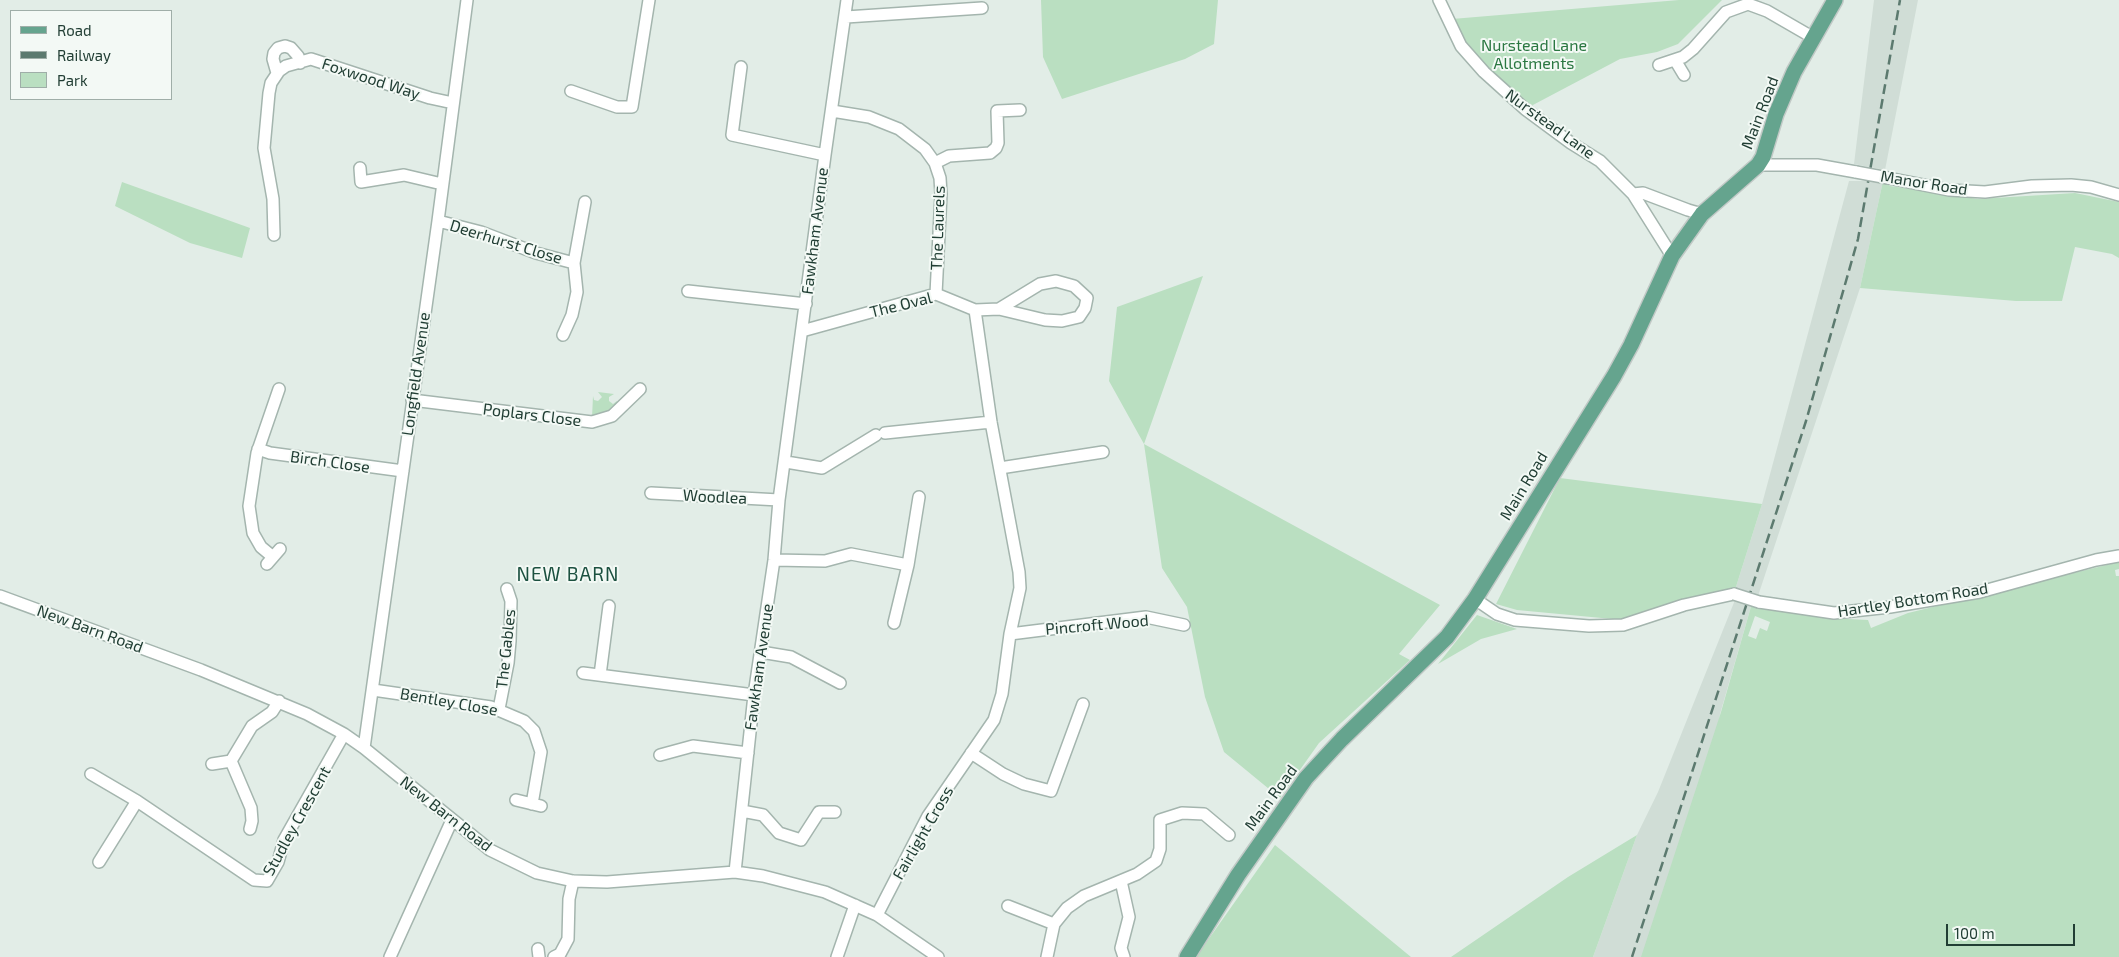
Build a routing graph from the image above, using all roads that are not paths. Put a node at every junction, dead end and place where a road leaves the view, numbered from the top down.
1 (467, 0) edge
2 (648, 0) edge
3 (847, 0) edge
4 (1439, 0) edge
5 (1835, 0) edge
6 (982, 8) dead end
7 (846, 17) junction
8 (1812, 37) junction
9 (1675, 60) junction
10 (300, 64) junction
11 (1659, 65) dead end
12 (740, 67) dead end
13 (277, 73) junction
14 (1684, 76) dead end
15 (571, 91) dead end
16 (453, 103) junction
17 (1020, 110) dead end
18 (832, 111) junction
19 (825, 155) junction
20 (935, 163) junction
21 (1758, 165) junction
22 (360, 168) dead end
23 (442, 184) junction
24 (1633, 194) junction
25 (2119, 195) edge
26 (585, 202) dead end
27 (1702, 214) junction
28 (438, 221) junction
29 (274, 235) dead end
30 (1672, 256) junction
31 (574, 263) junction
32 (688, 291) dead end
33 (936, 294) junction
34 (806, 304) junction
35 (999, 309) junction
36 (976, 310) junction
37 (802, 331) junction
38 (563, 335) dead end
39 (279, 389) dead end
40 (640, 389) dead end
41 (412, 400) junction
42 (991, 422) junction
43 (258, 450) junction
44 (1103, 452) dead end
45 (786, 462) junction
46 (1000, 468) junction
47 (402, 471) junction
48 (651, 493) dead end
49 (919, 497) dead end
50 (779, 500) junction
51 (2119, 556) edge
52 (273, 557) dead end
53 (774, 560) junction
54 (908, 565) junction
55 (507, 589) dead end
56 (0, 596) edge
57 (1476, 600) junction
58 (609, 606) dead end
59 (894, 624) dead end
60 (1184, 625) dead end
61 (1010, 634) junction
62 (761, 652) junction
63 (583, 673) dead end
64 (600, 675) junction
65 (840, 684) dead end
66 (372, 690) junction
67 (754, 695) junction
68 (279, 702) junction
69 (1083, 704) dead end
70 (499, 709) junction
71 (344, 734) junction
72 (364, 748) junction
73 (748, 753) junction
74 (972, 753) junction
75 (660, 755) dead end
76 (231, 760) junction
77 (212, 764) dead end
78 (91, 774) dead end
79 (516, 800) dead end
80 (138, 801) junction
81 (742, 812) junction
82 (835, 812) dead end
83 (452, 820) junction
84 (250, 829) dead end
85 (1229, 835) dead end
86 (99, 862) dead end
87 (735, 872) junction
88 (573, 881) junction
89 (1121, 882) junction
90 (855, 905) junction
91 (1008, 906) dead end
92 (877, 915) junction
93 (1054, 924) junction
94 (390, 957) edge
95 (554, 957) edge
96 (837, 957) edge
97 (938, 957) edge
98 (1047, 957) edge
99 (1124, 957) edge
100 (1187, 957) edge

1 - 16 street, Longfield Avenue
2 - 15 street
3 - 7 street, Fawkham Avenue
4 - 24 street, Nurstead Lane
5 - 8 main road, Main Road
6 - 7 street
7 - 18 street, Fawkham Avenue
8 - 9 street
8 - 21 main road, Main Road
9 - 11 street
9 - 14 street
10 - 13 street, Foxwood Way
10 - 13 street
10 - 16 street, Foxwood Way
12 - 19 street
13 - 29 street
16 - 23 street, Longfield Avenue
17 - 20 street
18 - 19 street, Fawkham Avenue
18 - 20 street, The Laurels
19 - 34 street, Fawkham Avenue
20 - 33 street, The Laurels
21 - 25 street, Manor Road, bridge
21 - 27 main road, Main Road
22 - 23 street
23 - 28 street, Longfield Avenue
24 - 27 street
24 - 30 street, Nurstead Lane
26 - 31 street, Deerhurst Close
27 - 30 main road, Main Road
28 - 31 street, Deerhurst Close
28 - 41 street, Longfield Avenue
30 - 57 main road, Main Road
31 - 38 street, Deerhurst Close
32 - 34 street
33 - 36 street, The Oval
33 - 37 street, The Oval
34 - 37 street, Fawkham Avenue
35 - 35 street, The Oval
35 - 36 street, The Oval
36 - 42 street
37 - 45 street, Fawkham Avenue
39 - 43 street
40 - 41 street, Poplars Close
41 - 47 street, Longfield Avenue
42 - 45 street
42 - 46 street
43 - 47 street, Birch Close
43 - 52 street
44 - 46 street
45 - 50 street, Fawkham Avenue
46 - 61 street
47 - 66 street, Longfield Avenue
48 - 50 street, Woodlea
49 - 54 street
50 - 53 street, Fawkham Avenue
51 - 57 street, Hartley Bottom Road, bridge
53 - 54 street
53 - 62 street, Fawkham Avenue
54 - 59 street
55 - 70 street, The Gables
56 - 68 street, New Barn Road
57 - 100 main road, Main Road
58 - 64 street
60 - 61 street, Pincroft Wood
61 - 74 street
62 - 65 street
62 - 67 street, Fawkham Avenue
63 - 64 street
64 - 67 street
66 - 70 street, Bentley Close
66 - 72 street, Longfield Avenue
67 - 73 street, Fawkham Avenue
68 - 71 street, New Barn Road
68 - 76 street
69 - 74 street
70 - 79 street, Bentley Close
71 - 72 street, New Barn Road
71 - 80 street, Studley Crescent
72 - 83 street, New Barn Road
73 - 75 street
73 - 81 street, Fawkham Avenue
74 - 92 street, Fairlight Cross
76 - 77 street
76 - 84 street
78 - 80 street, Studley Crescent
80 - 86 street
81 - 82 street
81 - 87 street, Fawkham Avenue
83 - 88 street, New Barn Road
83 - 94 street
85 - 89 street
87 - 88 street, New Barn Road
87 - 90 street, New Barn Road
88 - 95 street
89 - 93 street
89 - 99 street
90 - 92 street, New Barn Road
90 - 96 street
91 - 93 street
92 - 97 street, New Barn Road
93 - 98 street

